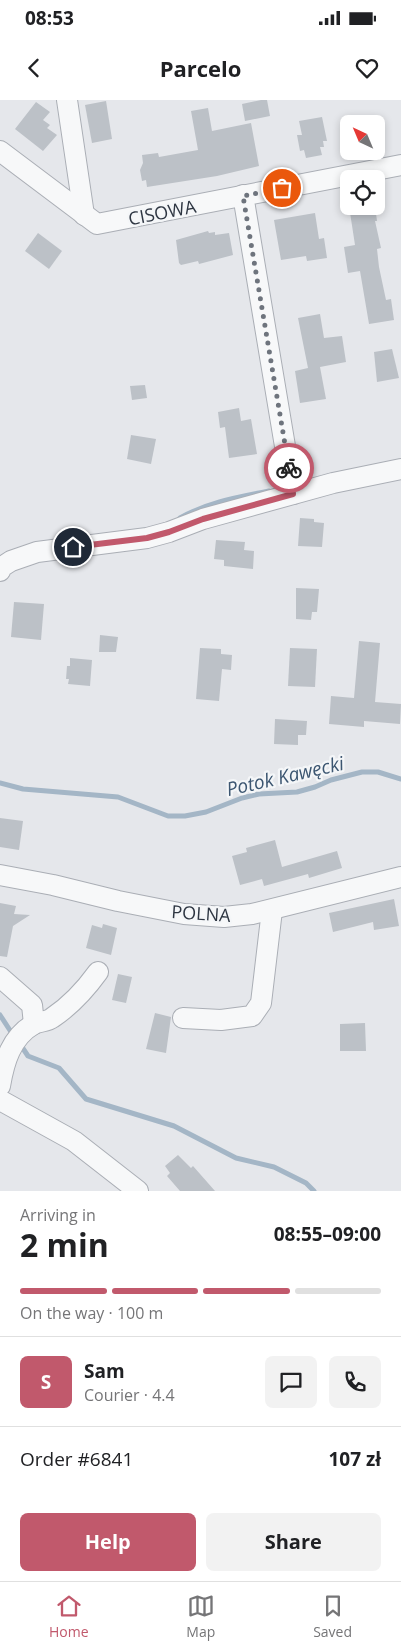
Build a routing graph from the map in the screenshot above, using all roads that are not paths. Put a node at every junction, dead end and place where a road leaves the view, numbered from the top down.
1 (67, 100) edge
2 (0, 151) edge
3 (400, 171) edge
4 (243, 196) junction
5 (84, 215) junction
6 (401, 469) edge
7 (292, 487) junction
8 (0, 571) edge
9 (0, 875) edge
10 (401, 878) edge
11 (272, 910) junction
12 (98, 972) dead end
13 (0, 978) edge
14 (183, 1018) dead end
15 (24, 1033) junction
16 (0, 1086) edge
17 (0, 1100) edge
18 (138, 1191) edge

1 - 5 street
2 - 5 street, CISOWA
3 - 4 street, CISOWA
4 - 5 street, CISOWA
4 - 7 street
6 - 7 street
7 - 8 street
9 - 11 street, POLNA
10 - 11 street, POLNA
11 - 14 street
12 - 15 street
13 - 15 street
15 - 16 street
17 - 18 street

